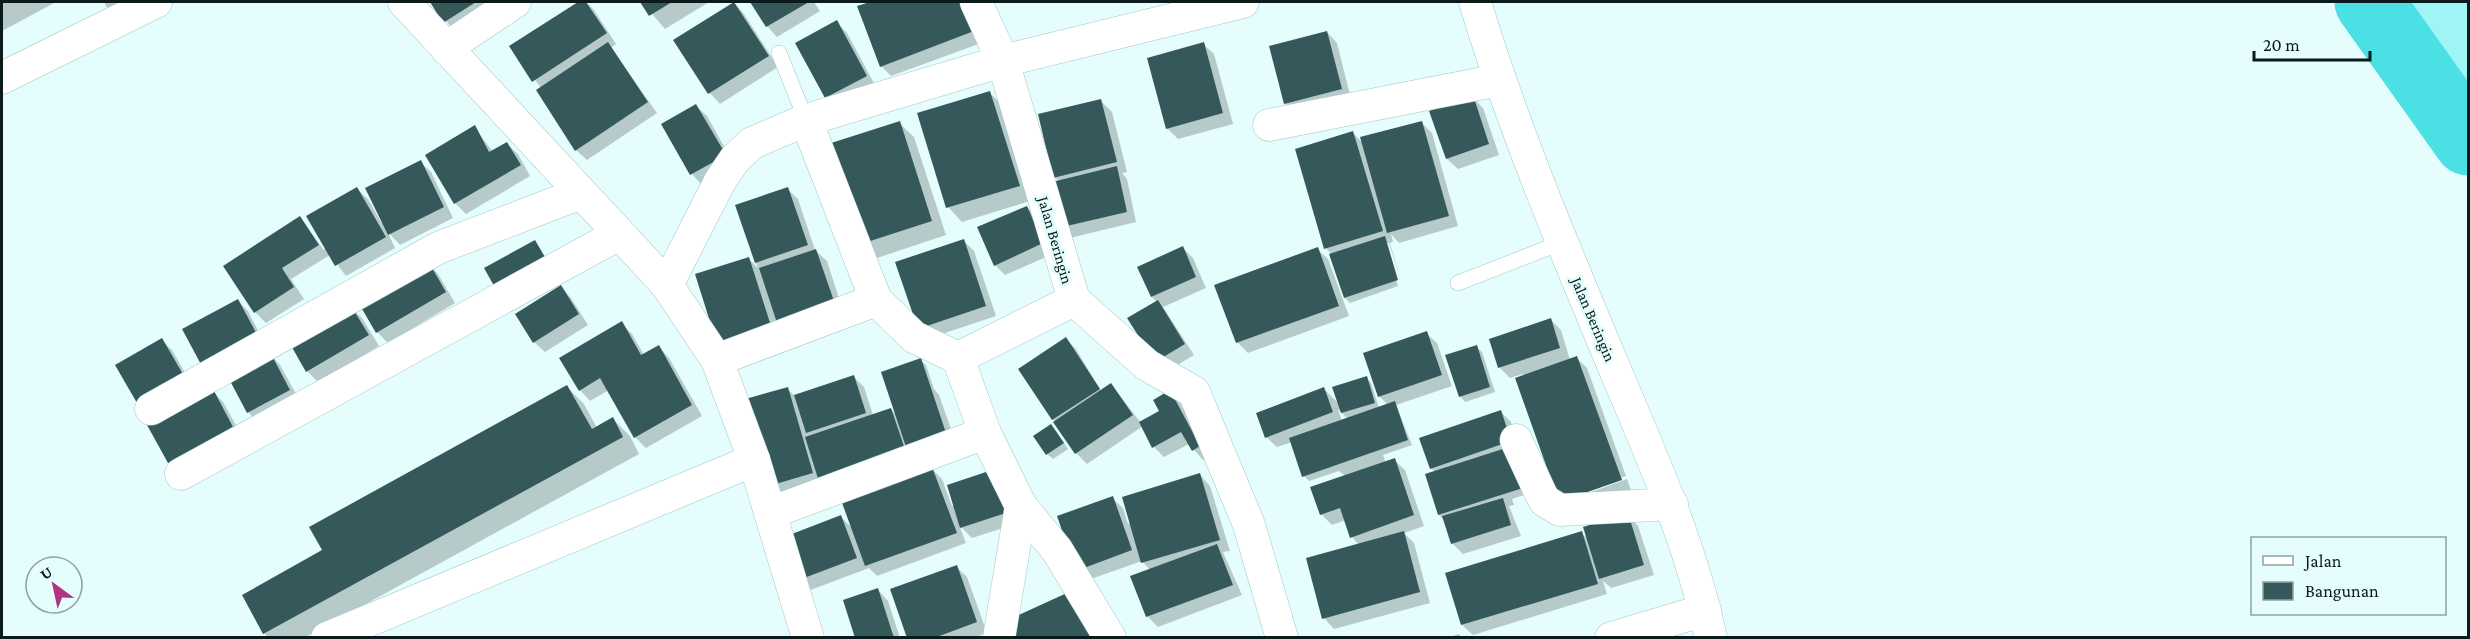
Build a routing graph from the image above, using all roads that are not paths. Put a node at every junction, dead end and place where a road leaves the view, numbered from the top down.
1 (156, 2) edge
2 (404, 2) edge
3 (515, 2) edge
4 (976, 2) edge
5 (1243, 2) edge
6 (1476, 2) edge
7 (446, 48) junction
8 (779, 53) dead end
9 (1003, 61) junction
10 (2, 78) edge
11 (1498, 80) junction
12 (806, 120) junction
13 (1269, 125) dead end
14 (581, 193) junction
15 (619, 234) junction
16 (1563, 242) junction
17 (1458, 284) dead end
18 (667, 285) junction
19 (876, 300) junction
20 (1074, 300) junction
21 (958, 358) junction
22 (717, 360) junction
23 (151, 409) dead end
24 (985, 433) junction
25 (1516, 440) dead end
26 (754, 460) junction
27 (181, 474) dead end
28 (1672, 504) junction
29 (1022, 506) junction
30 (770, 513) junction
31 (1708, 624) edge
32 (327, 638) edge
33 (808, 638) edge
34 (999, 638) edge
35 (1110, 638) edge
36 (1282, 638) edge
37 (1611, 638) edge

1 - 10 street
2 - 7 street
3 - 7 street
4 - 9 street, Jalan Beringin
5 - 9 street
6 - 11 street, Jalan Beringin
7 - 14 street
8 - 12 lane
9 - 12 street
9 - 20 street, Jalan Beringin
11 - 13 street
11 - 16 street, Jalan Beringin
12 - 18 street
12 - 19 street
14 - 15 street
14 - 23 street
15 - 18 street
15 - 27 street
16 - 17 lane
16 - 28 street, Jalan Beringin
18 - 22 street
19 - 21 street
19 - 22 street
20 - 21 street
20 - 36 street, Jalan Beringin
21 - 24 street
22 - 26 street
24 - 29 street
24 - 30 street
25 - 28 street
26 - 30 street
26 - 32 street
28 - 31 street, Jalan Beringin
29 - 34 street
29 - 35 street
30 - 33 street
31 - 37 street

